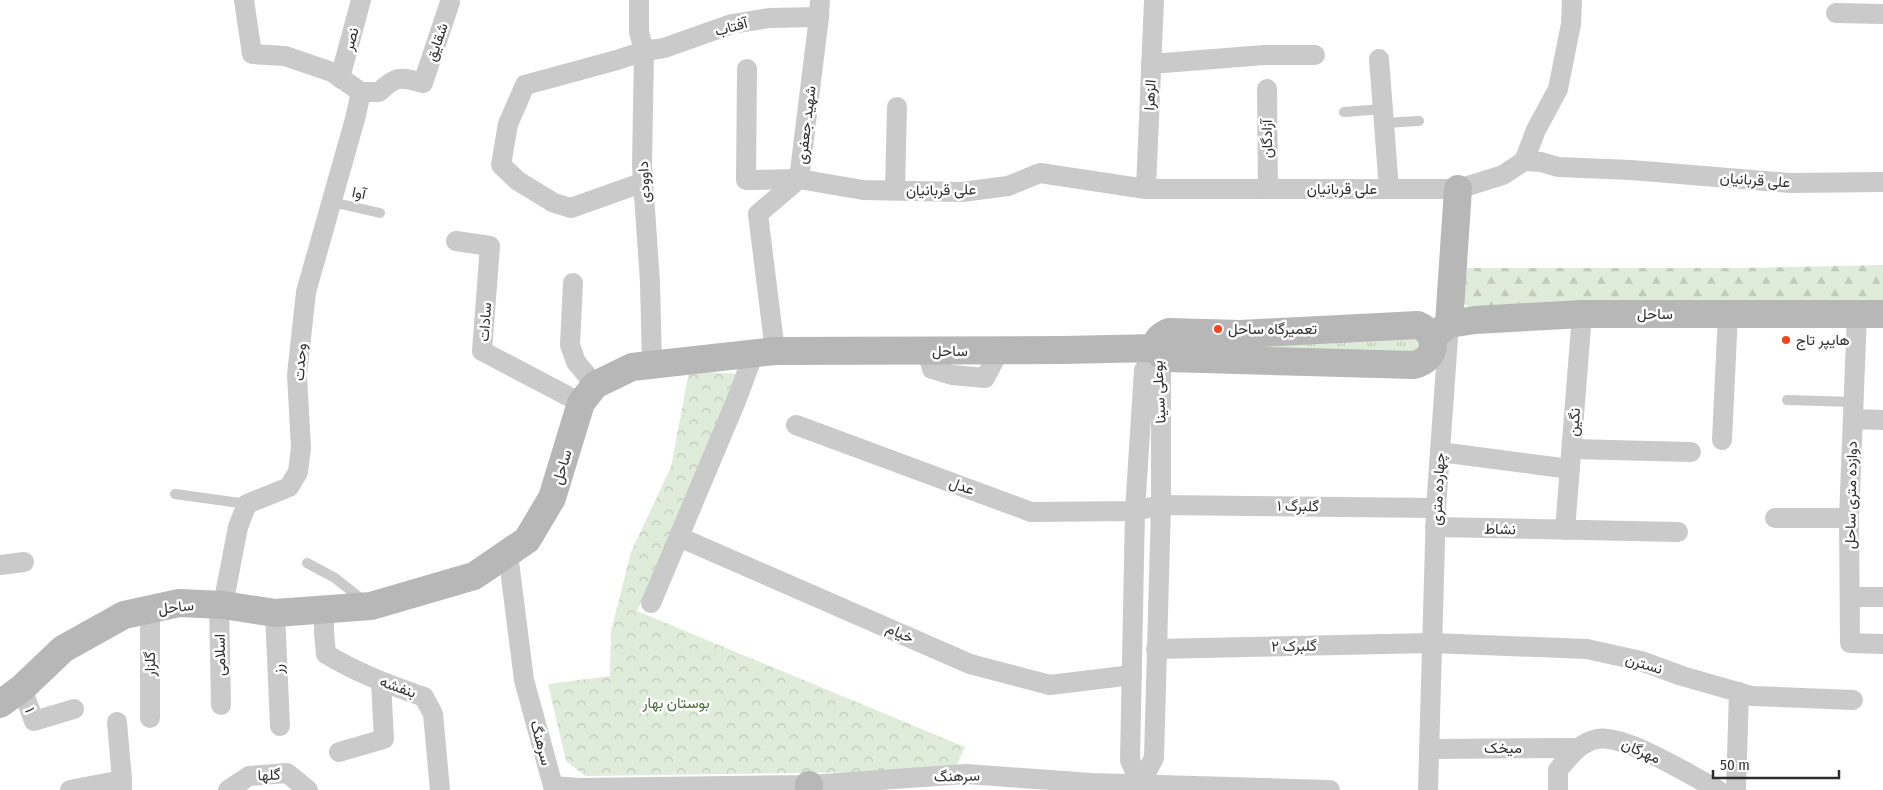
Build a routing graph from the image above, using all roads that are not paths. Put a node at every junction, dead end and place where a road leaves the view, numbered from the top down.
1 (244, 0) edge
2 (361, 0) edge
3 (639, 0) edge
4 (1154, 0) edge
5 (1572, 0) edge
6 (450, 2) dead end
7 (819, 8) edge
8 (1836, 13) dead end
9 (1883, 14) edge
10 (644, 51) junction
11 (1315, 55) dead end
12 (1378, 59) dead end
13 (1151, 64) junction
14 (747, 69) dead end
15 (340, 78) junction
16 (1267, 89) dead end
17 (361, 92) junction
18 (897, 107) dead end
19 (1344, 112) dead end
20 (1383, 116) junction
21 (1419, 121) dead end
22 (1524, 161) junction
23 (799, 179) junction
24 (644, 182) junction
25 (1883, 182) edge
26 (1146, 189) junction
27 (1268, 189) junction
28 (1389, 189) junction
29 (895, 190) junction
30 (1458, 190) junction
31 (332, 202) junction
32 (380, 212) dead end
33 (456, 241) dead end
34 (573, 283) dead end
35 (1582, 314) junction
36 (1728, 314) junction
37 (1870, 314) edge
38 (1440, 330) junction
39 (1157, 348) junction
40 (765, 352) junction
41 (652, 364) junction
42 (588, 394) junction
43 (1787, 400) dead end
44 (1853, 410) junction
45 (1883, 420) edge
46 (796, 425) dead end
47 (1722, 440) dead end
48 (1572, 449) junction
49 (1440, 452) junction
50 (1691, 452) dead end
51 (1570, 468) junction
52 (175, 494) dead end
53 (247, 504) junction
54 (1161, 505) junction
55 (1135, 511) junction
56 (1436, 518) junction
57 (1775, 518) dead end
58 (1849, 518) junction
59 (1565, 530) junction
60 (1678, 532) dead end
61 (679, 537) junction
62 (508, 554) junction
63 (24, 562) dead end
64 (307, 564) dead end
65 (0, 565) edge
66 (1850, 597) junction
67 (1883, 597) edge
68 (651, 603) dead end
69 (221, 605) junction
70 (371, 606) junction
71 (150, 610) junction
72 (324, 610) junction
73 (275, 613) junction
74 (1432, 643) junction
75 (1883, 644) edge
76 (1156, 649) junction
77 (1132, 675) junction
78 (381, 682) junction
79 (22, 688) junction
80 (1739, 692) junction
81 (1853, 700) dead end
82 (0, 704) edge
83 (221, 706) dead end
84 (74, 709) dead end
85 (150, 718) dead end
86 (117, 722) dead end
87 (280, 726) dead end
88 (1577, 748) junction
89 (1429, 749) junction
90 (339, 752) dead end
91 (965, 782) edge
92 (251, 783) edge
93 (122, 785) edge
94 (1090, 787) edge
95 (1140, 787) edge
96 (551, 788) edge
97 (809, 788) edge
98 (1277, 789) edge
99 (70, 790) edge
100 (228, 790) edge
101 (308, 790) edge
102 (440, 790) edge
103 (1330, 790) edge
104 (1428, 790) edge
105 (1558, 790) edge
106 (1718, 790) edge
107 (1736, 790) edge

1 - 15 street
2 - 15 street, نصر
3 - 10 street, داوودی
4 - 13 street, الزهرا
5 - 22 street
6 - 17 street, شقایق
7 - 10 street, آفتاب
7 - 23 street, شهید جعفری
8 - 9 street
10 - 24 street, داوودی
10 - 24 street, آفتاب
11 - 13 street
12 - 20 street
13 - 26 street, الزهرا
14 - 23 street, علی قربانیان
15 - 17 street
16 - 27 street, آزادگان
17 - 31 street, وحدت
18 - 29 street
19 - 20 lane
20 - 21 lane
20 - 28 street
22 - 25 street, علی قربانیان
22 - 30 street, علی قربانیان
23 - 29 street, علی قربانیان
23 - 40 street, شهید جعفری
24 - 41 street, داوودی
26 - 27 street, علی قربانیان
26 - 29 street, علی قربانیان
27 - 28 street, علی قربانیان
28 - 30 street, علی قربانیان
30 - 38 street, چهارده متری
31 - 32 lane, آوا
31 - 53 street, وحدت
33 - 42 street, سادات
34 - 42 street
35 - 36 street, ساحل
35 - 38 street, ساحل
35 - 48 street, نگین
36 - 37 street, ساحل
36 - 47 street
37 - 44 street, دوازده متری ساحل
38 - 39 street
38 - 39 street, ساحل
38 - 49 street, چهارده متری
39 - 40 street, ساحل
39 - 54 street, بوعلی سینا
39 - 55 street, بوعلی سینا
40 - 41 street, ساحل
40 - 61 street
41 - 42 street, ساحل
42 - 62 street, ساحل
43 - 44 lane
44 - 45 street
44 - 58 street, دوازده متری ساحل
46 - 55 street, عدل
48 - 50 street
48 - 51 street, نگین
49 - 51 street
49 - 56 street, چهارده متری
51 - 59 street, نگین
52 - 53 lane
53 - 69 street
54 - 55 street, عدل
54 - 56 street, گلبرگ ۱
54 - 76 street, بوعلی سینا
55 - 77 street, بوعلی سینا
56 - 59 street, نشاط
56 - 74 street, چهارده متری
57 - 58 street
58 - 66 street, دوازده متری ساحل
59 - 60 street, نشاط
61 - 68 street
61 - 77 street, خیام
62 - 70 street, ساحل
62 - 96 street, سرهنگ
63 - 65 street
64 - 70 lane
66 - 67 street
66 - 75 street, دوازده متری ساحل
69 - 71 street, ساحل
69 - 73 street, ساحل
69 - 83 street, اسلامی
70 - 72 street, ساحل
71 - 79 street, ساحل
71 - 85 street, گلزار
72 - 73 street, ساحل
72 - 78 street, بنفشه
73 - 87 street, رز
74 - 76 street, گلبرک ۲
74 - 80 street, نسترن
74 - 89 street, چهارده متری
76 - 95 street, بوعلی سینا
77 - 95 street, بوعلی سینا
78 - 90 street
78 - 102 street, بنفشه
79 - 82 street, ساحل
79 - 84 street, ۱
80 - 81 street, نسترن
80 - 107 street
86 - 93 street
88 - 89 street, میخک
88 - 105 street, مهرگان
88 - 106 street, مهرگان
89 - 104 street, چهارده متری
91 - 94 street, سرهنگ
91 - 97 street, سرهنگ
92 - 100 street, گلها
92 - 101 street, گلها
93 - 99 street
94 - 95 street, سرهنگ
95 - 98 street, سرهنگ
96 - 97 street, سرهنگ
98 - 103 street, سرهنگ

